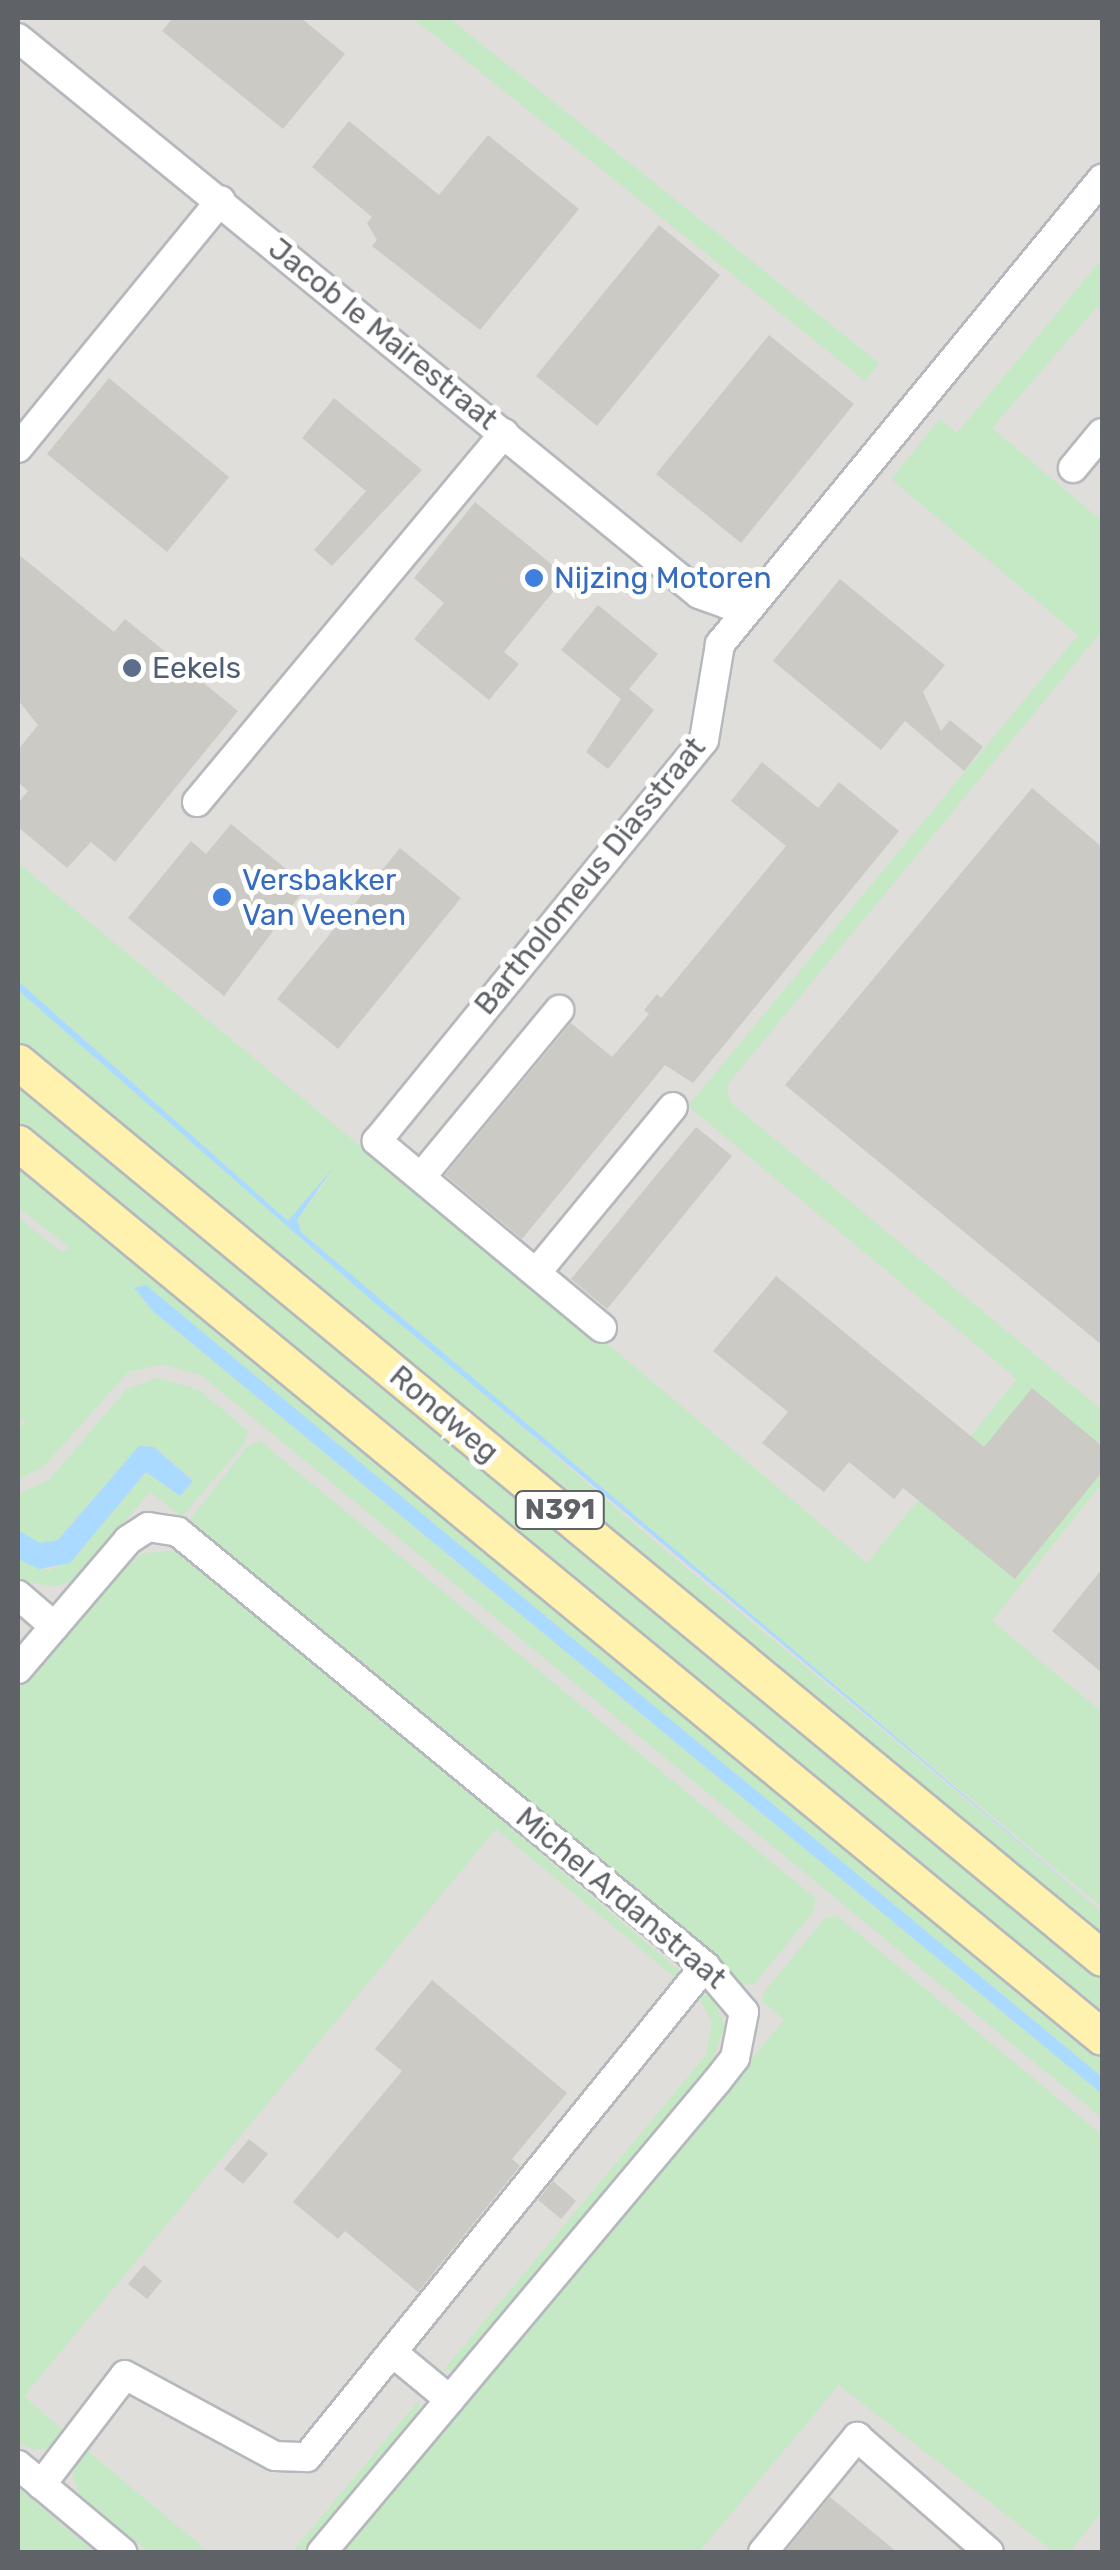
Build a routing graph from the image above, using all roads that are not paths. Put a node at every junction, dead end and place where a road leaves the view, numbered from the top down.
1 (18, 38) edge
2 (1102, 179) edge
3 (221, 200) junction
4 (504, 433) junction
5 (1102, 434) edge
6 (18, 448) edge
7 (1073, 468) dead end
8 (758, 596) junction
9 (198, 802) dead end
10 (560, 1010) dead end
11 (18, 1062) edge
12 (674, 1106) dead end
13 (18, 1142) edge
14 (421, 1178) junction
15 (536, 1273) junction
16 (602, 1328) dead end
17 (18, 1595) edge
18 (54, 1626) junction
19 (18, 1669) edge
20 (1102, 1958) edge
21 (705, 1966) junction
22 (1102, 2037) edge
23 (392, 2352) junction
24 (450, 2400) junction
25 (18, 2465) edge
26 (40, 2484) junction
27 (122, 2552) edge
28 (322, 2552) edge
29 (763, 2552) edge
30 (989, 2552) edge

1 - 3 street, Jacob le Mairestraat
2 - 8 street, Bartholomeus Diasstraat
3 - 4 street, Jacob le Mairestraat
3 - 6 street
4 - 8 street, Jacob le Mairestraat
4 - 9 street
5 - 7 street
8 - 14 street, Bartholomeus Diasstraat
10 - 14 street, Bartholomeus Diasstraat
11 - 20 main road, Rondweg / N391
12 - 15 street
13 - 22 main road, Rondweg / N391
14 - 15 street, Bartholomeus Diasstraat
15 - 16 street, Bartholomeus Diasstraat
17 - 18 street
18 - 19 street, Michel Ardanstraat
18 - 21 street, Michel Ardanstraat
21 - 23 street
21 - 24 street, Michel Ardanstraat
23 - 24 street
23 - 26 street
24 - 28 street, Michel Ardanstraat
25 - 26 street
26 - 27 street
29 - 30 street

